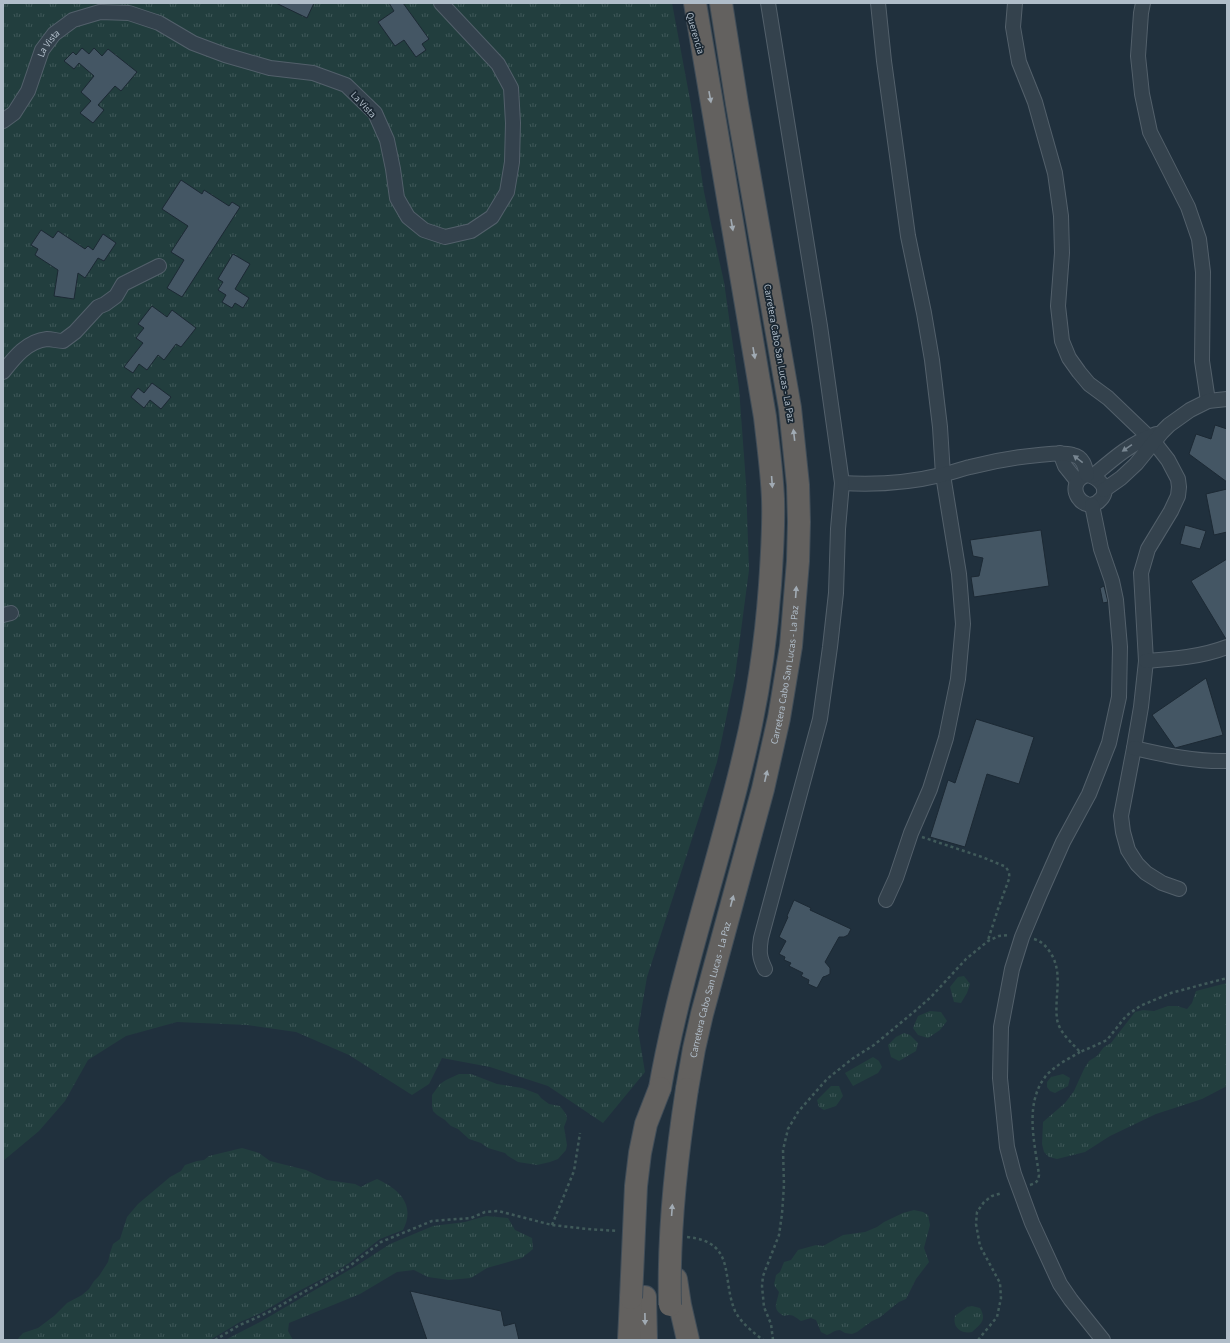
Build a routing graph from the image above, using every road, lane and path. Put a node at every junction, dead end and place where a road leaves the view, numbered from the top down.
1 (441, 3) edge
2 (687, 3) edge
3 (695, 3) edge
4 (718, 3) edge
5 (721, 3) edge
6 (768, 3) edge
7 (878, 3) edge
8 (1014, 3) edge
9 (1143, 3) edge
10 (729, 54) junction
11 (704, 63) junction
12 (3, 121) edge
13 (159, 266) dead end
14 (3, 372) edge
15 (1227, 399) edge
16 (1208, 402) junction
17 (1155, 437) junction
18 (943, 475) junction
19 (1086, 478) junction
20 (842, 483) junction
21 (1104, 490) junction
22 (1092, 505) junction
23 (1227, 647) edge
24 (1146, 661) junction
25 (1134, 748) junction
26 (1227, 761) edge
27 (912, 834) junction
28 (1179, 889) dead end
29 (886, 900) dead end
30 (1022, 937) junction
31 (988, 940) junction
32 (765, 969) dead end
33 (1227, 978) edge
34 (1080, 1052) junction
35 (580, 1133) dead end
36 (1024, 1186) dead end
37 (1002, 1193) dead end
38 (552, 1225) junction
39 (622, 1231) dead end
40 (701, 1239) dead end
41 (638, 1298) junction
42 (675, 1305) junction
43 (215, 1340) edge
44 (629, 1340) edge
45 (646, 1340) edge
46 (672, 1340) edge
47 (688, 1340) edge
48 (763, 1340) edge
49 (773, 1340) edge
50 (978, 1340) edge
51 (1103, 1340) edge

1 - 12 street, La Vista
2 - 11 street, Querencia
3 - 11 highway
4 - 10 highway
5 - 10 highway, Carretera Cabo San Lucas - La Paz
6 - 20 street
7 - 18 street
8 - 17 street
9 - 16 street
42 -> 10 highway, Carretera Cabo San Lucas - La Paz, bridge
11 -> 41 highway, bridge
13 - 14 street
15 - 16 street
16 - 17 street
17 -> 19 street
17 - 21 street
17 - 24 street
18 - 19 street
18 - 20 street
18 - 27 street
19 - 21 street
19 - 22 street
20 - 32 street
21 - 22 street
22 - 30 street
23 - 24 street
24 - 25 street
25 - 26 street
25 - 28 street
27 - 29 street
27 - 31 path
30 - 31 path
30 - 34 path
30 - 51 street
31 - 49 path
33 - 34 path
34 - 36 path
35 - 38 path
37 - 50 path
38 - 39 path
38 - 43 path
40 - 48 path
41 - 44 highway
41 -> 45 highway
42 - 46 highway, Carretera Cabo San Lucas - La Paz
42 - 47 highway

